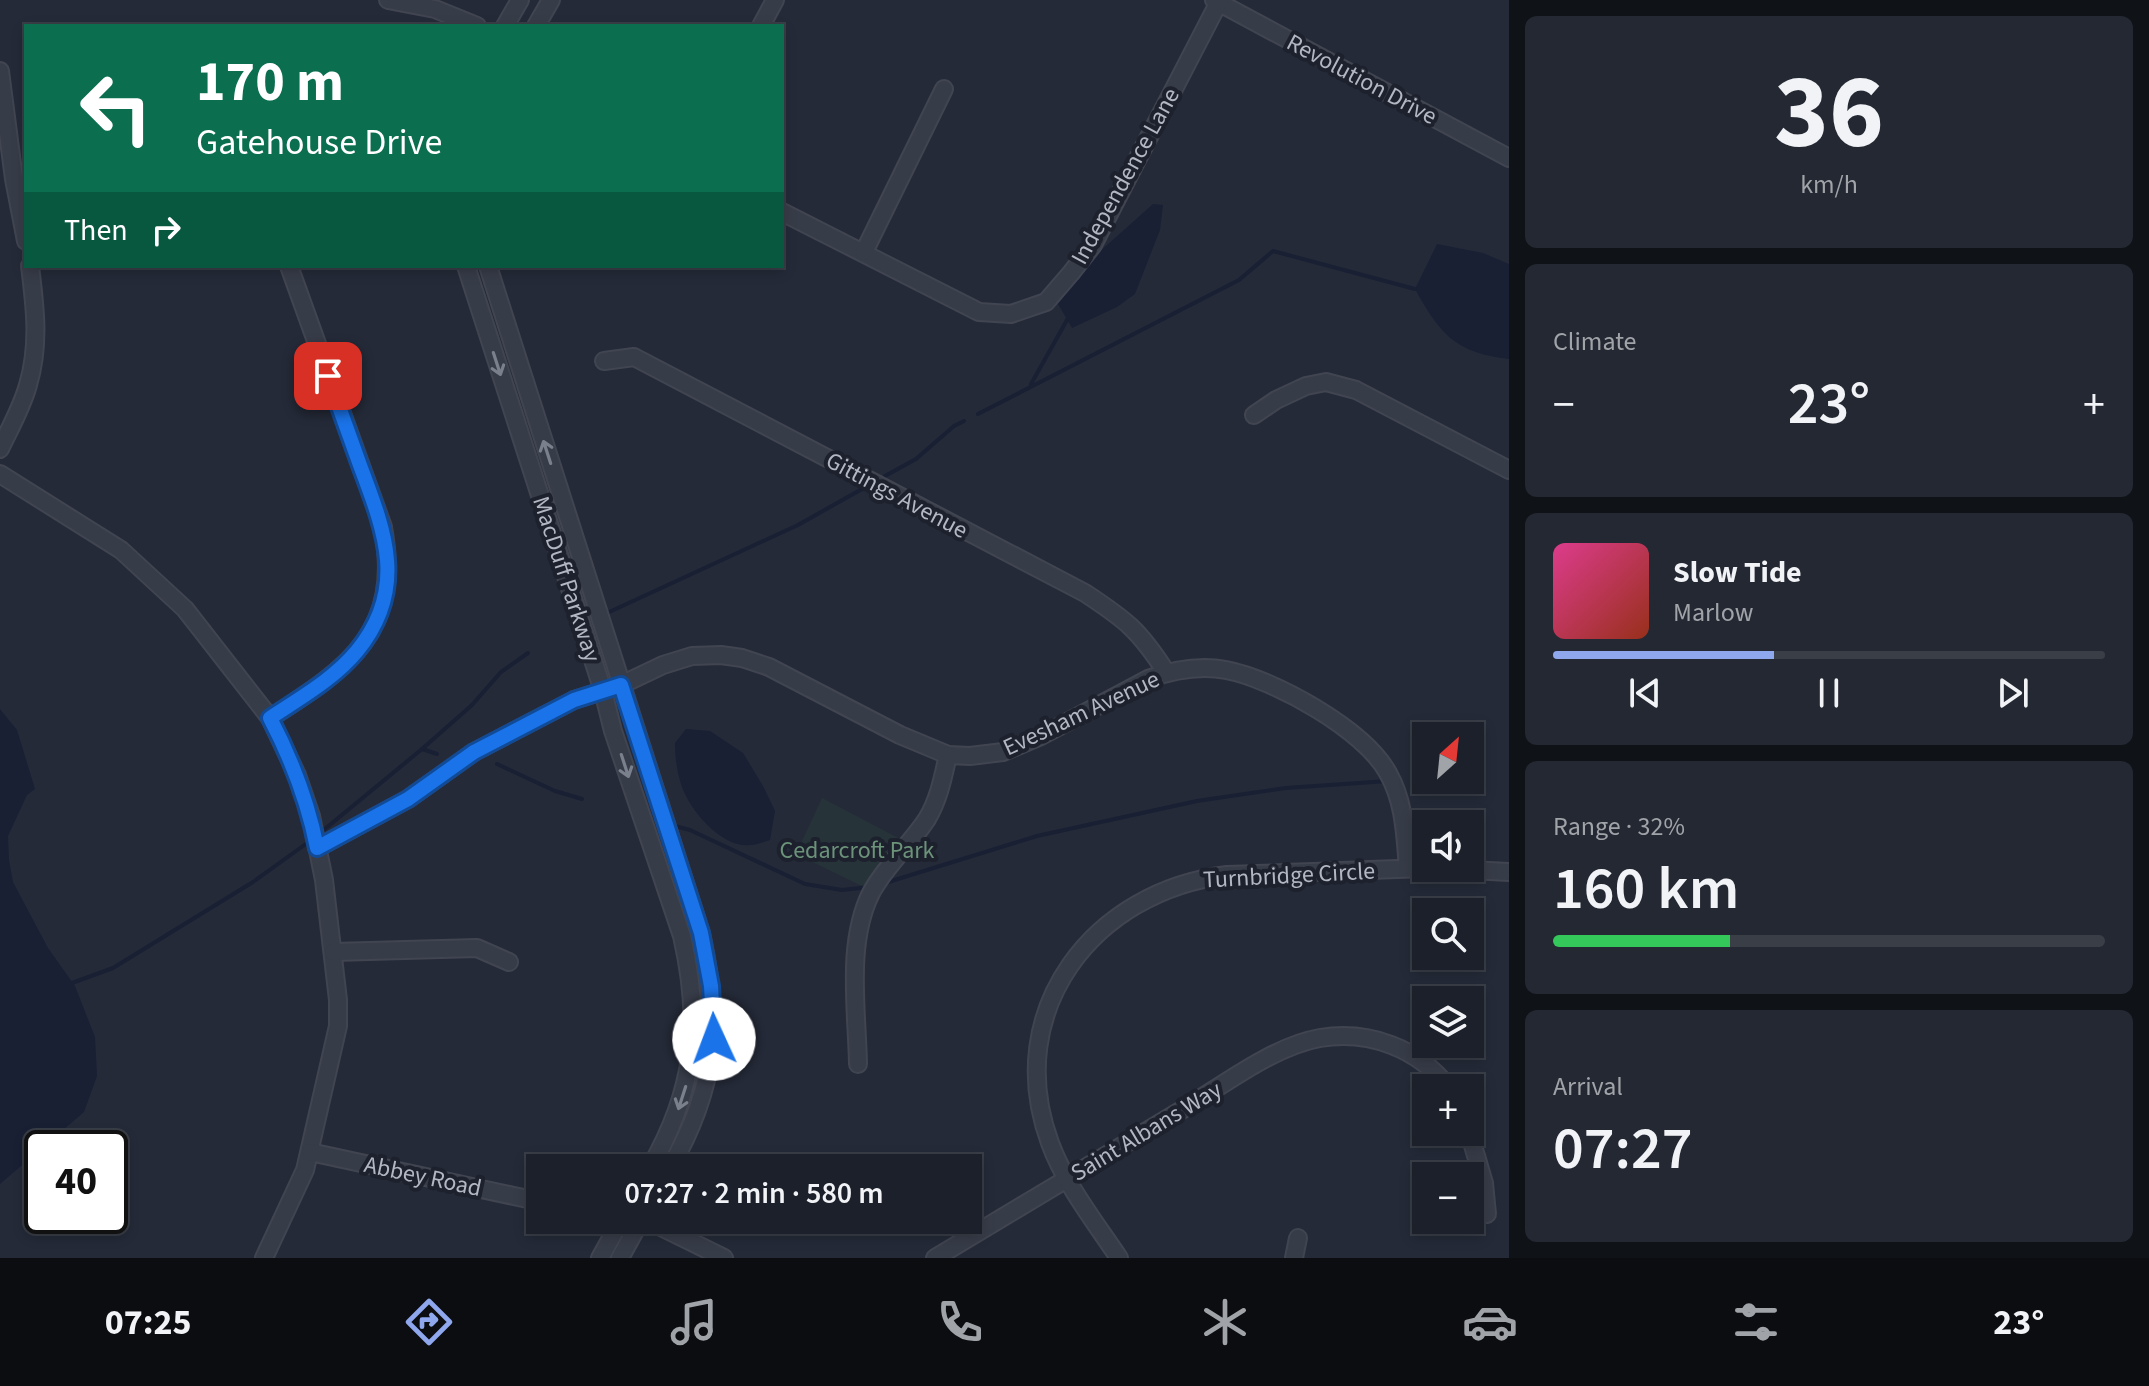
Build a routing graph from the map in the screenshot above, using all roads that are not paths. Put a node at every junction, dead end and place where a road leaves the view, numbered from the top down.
1 (388, 0) edge
2 (520, 0) edge
3 (551, 0) edge
4 (775, 0) edge
5 (1218, 1) edge
6 (472, 24) edge
7 (506, 24) edge
8 (537, 24) edge
9 (762, 24) edge
10 (0, 71) edge
11 (944, 89) dead end
12 (1509, 158) edge
13 (7, 180) edge
14 (784, 213) edge
15 (24, 235) edge
16 (864, 252) junction
17 (30, 268) edge
18 (290, 268) edge
19 (467, 268) edge
20 (489, 268) edge
21 (604, 361) dead end
22 (1254, 415) dead end
23 (0, 449) edge
24 (1509, 470) edge
25 (0, 474) edge
26 (1166, 672) junction
27 (621, 685) junction
28 (603, 691) junction
29 (270, 718) junction
30 (948, 755) junction
31 (317, 848) junction
32 (1408, 868) junction
33 (1412, 868) edge
34 (1484, 871) edge
35 (1509, 872) edge
36 (333, 952) junction
37 (509, 962) dead end
38 (858, 1064) dead end
39 (1437, 1074) edge
40 (1473, 1146) edge
41 (310, 1152) junction
42 (657, 1154) edge
43 (677, 1154) edge
44 (1068, 1178) junction
45 (526, 1199) edge
46 (1487, 1214) dead end
47 (613, 1234) edge
48 (635, 1234) edge
49 (673, 1234) edge
50 (1298, 1238) dead end
51 (264, 1258) edge
52 (600, 1258) edge
53 (620, 1258) edge
54 (724, 1258) edge
55 (935, 1258) edge
56 (1119, 1258) edge
57 (1294, 1258) edge

1 - 6 street
2 - 7 street
3 - 8 street
4 - 9 street
5 - 12 street, Revolution Drive
5 - 16 street, Independence Lane
10 - 13 street
11 - 16 street
13 - 15 street
14 - 16 street, Independence Lane
17 - 23 street
18 - 29 street
19 -> 28 street, MacDuff Parkway
27 -> 20 street, MacDuff Parkway
21 - 26 street, Gittings Avenue
22 - 24 street
25 - 29 street
26 - 30 street, Evesham Avenue
26 - 32 street, Evesham Avenue
27 - 28 street, Evesham Avenue
27 - 30 street, Evesham Avenue
27 - 43 street, MacDuff Parkway
28 - 31 street, Evesham Avenue
28 -> 42 street, MacDuff Parkway
29 - 31 street
30 - 38 street
31 - 36 street
32 - 33 street, Turnbridge Circle
32 - 44 street, Turnbridge Circle
34 - 35 street, Turnbridge Circle
36 - 37 street
36 - 41 street
39 - 44 street, Saint Albans Way
40 - 46 street
41 - 45 street, Abbey Road
41 - 51 street
44 - 55 street, Saint Albans Way
44 - 56 street, Turnbridge Circle
47 - 52 street
48 - 53 street
49 - 54 street
50 - 57 street

